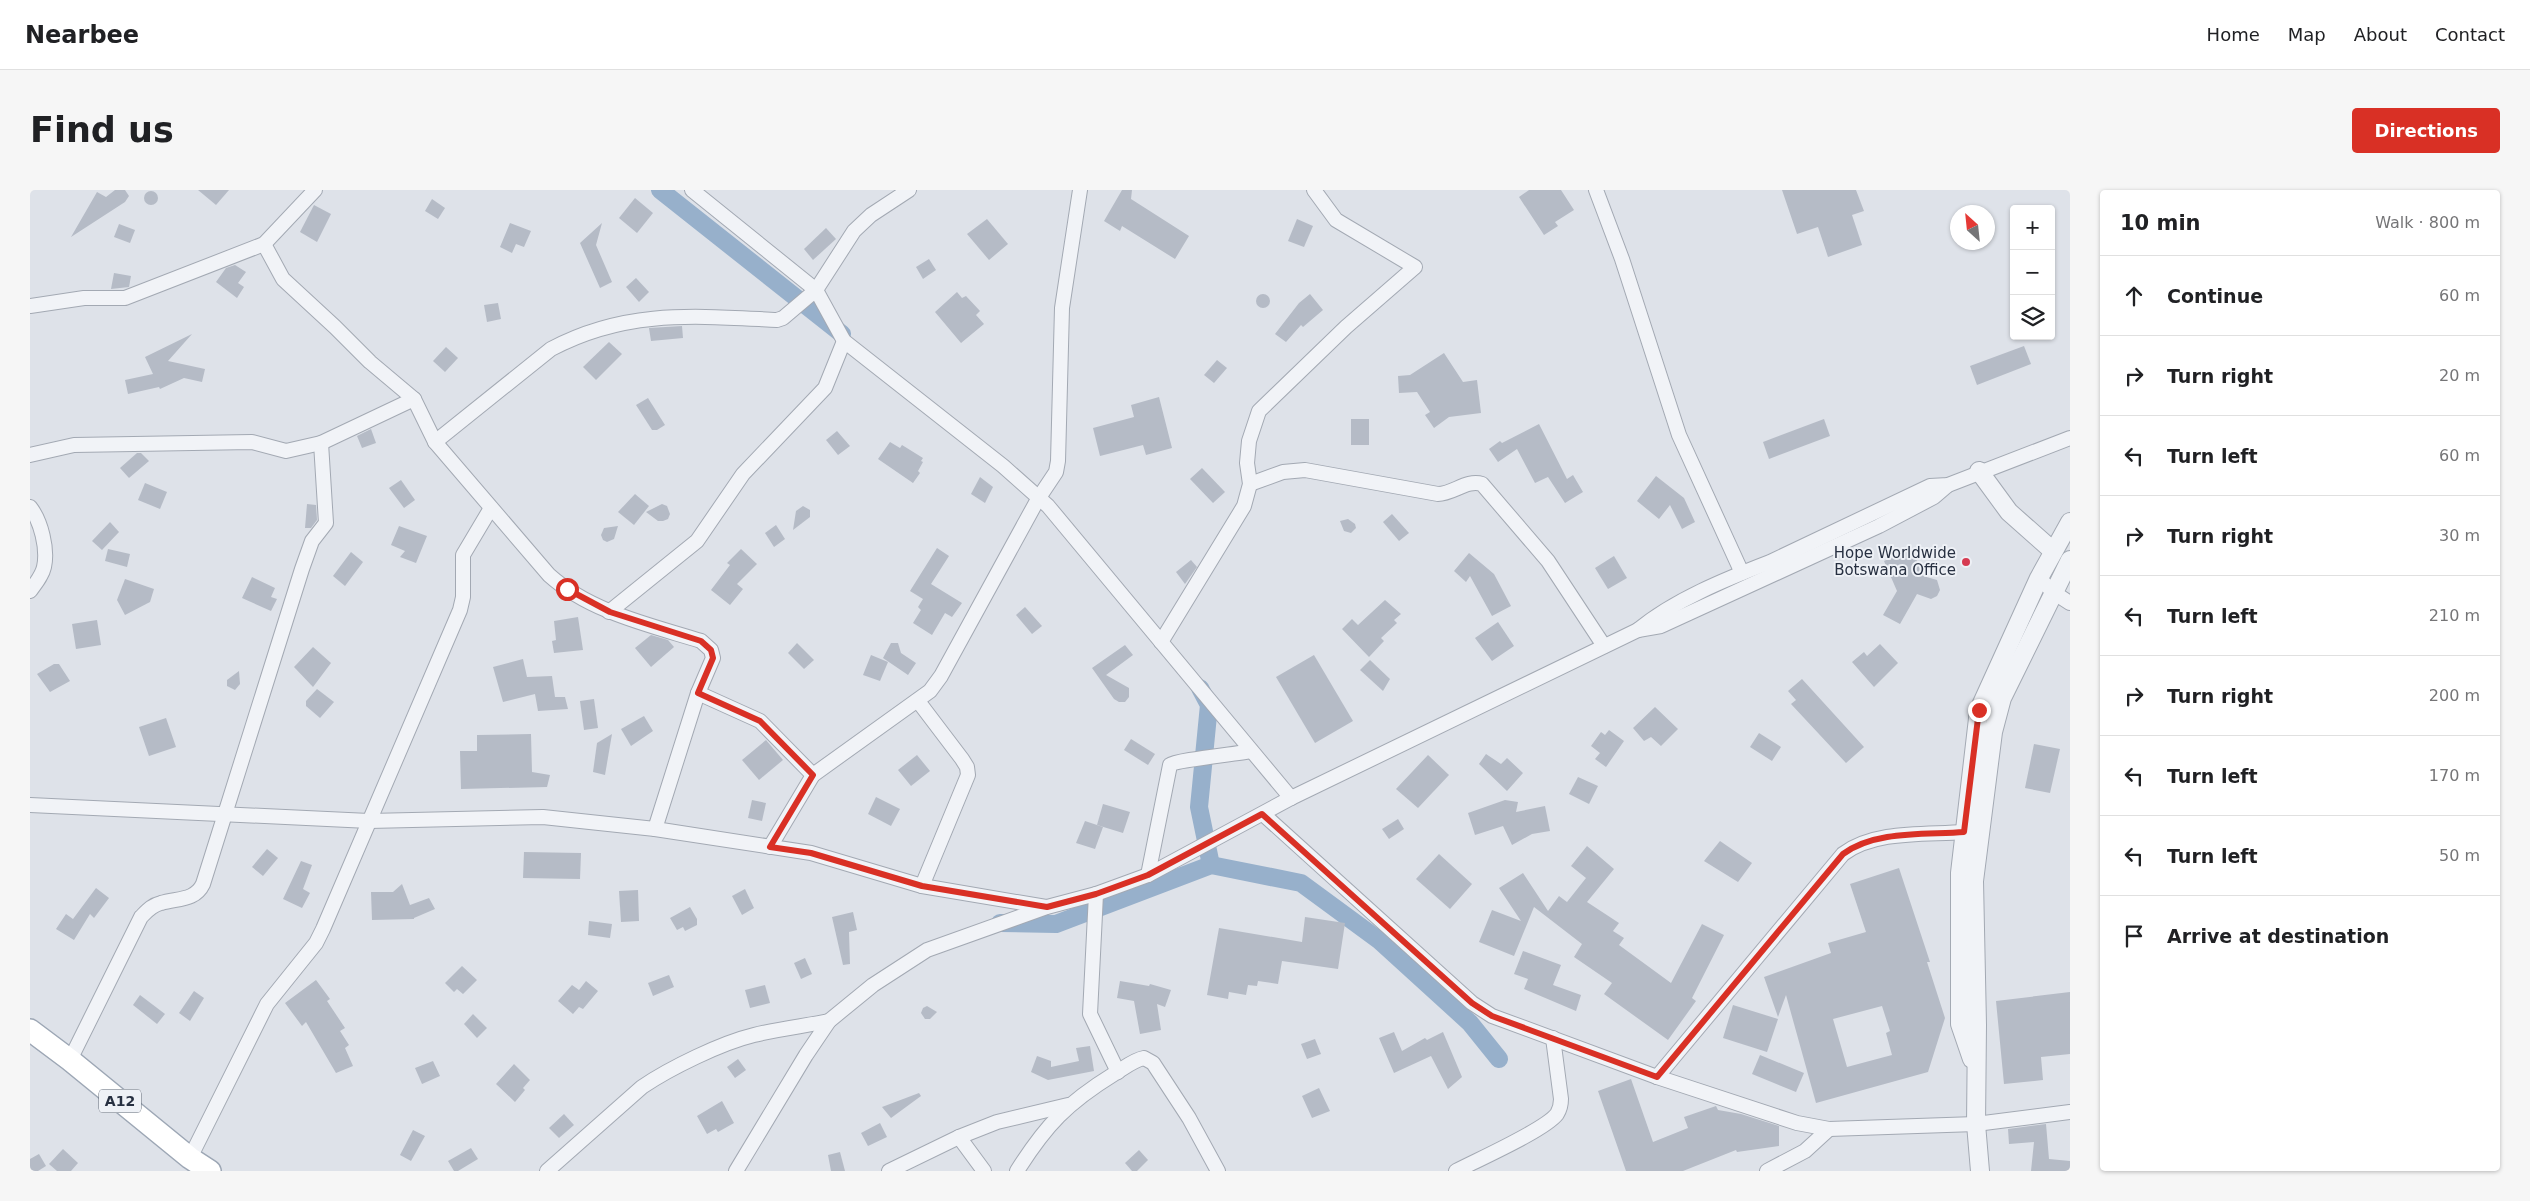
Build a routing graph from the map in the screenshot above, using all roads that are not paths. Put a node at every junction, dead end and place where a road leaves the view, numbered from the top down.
1 (315, 190) edge
2 (909, 190) edge
3 (1080, 190) edge
4 (1314, 190) edge
5 (1596, 190) edge
6 (694, 191) edge
7 (264, 244) junction
8 (816, 290) junction
9 (30, 306) edge
10 (844, 341) junction
11 (414, 399) junction
12 (2070, 438) edge
13 (435, 442) junction
14 (321, 443) junction
15 (30, 455) edge
16 (1980, 471) junction
17 (1250, 484) junction
18 (1038, 499) junction
19 (30, 507) edge
20 (491, 508) junction
21 (2070, 522) edge
22 (2053, 551) junction
23 (2070, 560) edge
24 (1773, 568) junction
25 (1742, 573) junction
26 (2039, 578) junction
27 (30, 591) edge
28 (2053, 592) junction
29 (2070, 604) edge
30 (610, 612) junction
31 (1638, 630) junction
32 (1160, 642) junction
33 (1604, 646) junction
34 (698, 693) junction
35 (918, 701) junction
36 (1251, 751) junction
37 (813, 775) junction
38 (1291, 798) junction
39 (30, 805) edge
40 (226, 814) junction
41 (1262, 814) junction
42 (369, 821) junction
43 (655, 829) junction
44 (1971, 835) junction
45 (770, 847) junction
46 (1148, 875) junction
47 (922, 886) junction
48 (1096, 894) junction
49 (1047, 907) junction
50 (829, 1021) junction
51 (30, 1030) edge
52 (1553, 1038) junction
53 (70, 1060) junction
54 (1118, 1072) junction
55 (1657, 1077) junction
56 (1068, 1105) junction
57 (2070, 1112) edge
58 (1976, 1124) junction
59 (1829, 1129) junction
60 (959, 1137) junction
61 (190, 1158) junction
62 (210, 1171) edge
63 (547, 1171) edge
64 (736, 1171) edge
65 (889, 1171) edge
66 (984, 1171) edge
67 (1017, 1171) edge
68 (1218, 1171) edge
69 (1456, 1171) edge
70 (1767, 1171) edge
71 (1980, 1171) edge

1 - 7 street
2 - 8 street
3 - 18 street
4 - 17 street
5 - 25 street
6 - 8 street
7 - 9 street
7 - 11 street
8 - 10 street
8 - 13 street
10 - 18 street
10 - 30 street
11 - 13 street
11 - 14 street
12 - 16 street
13 - 20 street
14 - 15 street
14 - 40 street
16 - 22 street
16 - 24 street
17 - 32 street
17 - 33 street
18 - 32 street
18 - 35 street
19 - 27 street
20 - 30 street
20 - 42 street
21 - 22 street
22 - 26 street
23 - 28 street
24 - 25 street
24 - 31 street
25 - 31 street
26 - 28 street
26 - 44 street
28 - 29 street
28 - 44 street
30 - 34 street
31 - 33 street
32 - 36 street
33 - 38 street
34 - 37 street
34 - 43 street
35 - 37 street
35 - 47 street
36 - 38 street
36 - 46 street
37 - 45 street
38 - 41 street
39 - 40 street
40 - 42 street
40 - 53 street
41 - 46 street
41 - 52 street
42 - 43 street
42 - 61 street
43 - 45 street
44 - 55 street
44 - 58 street
45 - 47 street
46 - 48 street
47 - 49 street
48 - 49 street
48 - 54 street
49 - 50 street
50 - 63 street
50 - 64 street
51 - 53 main road, A12
52 - 55 street
52 - 69 street
53 - 61 main road, A12
54 - 56 street
54 - 68 street
55 - 59 street
56 - 60 street
56 - 67 street
57 - 58 street
58 - 59 street
58 - 71 street
59 - 70 street
60 - 65 street
60 - 66 street
61 - 62 main road, A12

